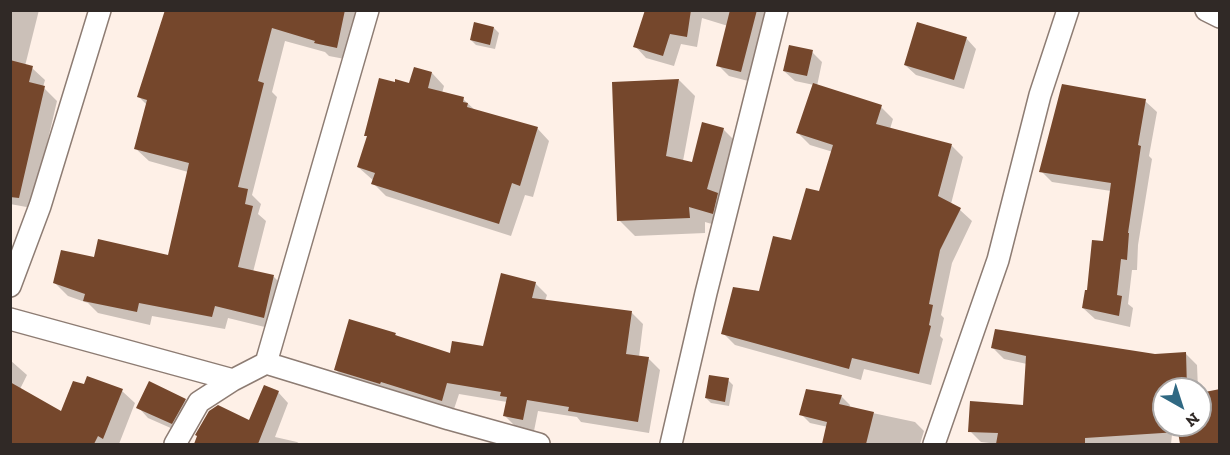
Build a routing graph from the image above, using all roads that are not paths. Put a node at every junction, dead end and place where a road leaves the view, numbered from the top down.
1 (100, 10) edge
2 (368, 10) edge
3 (777, 10) edge
4 (1068, 10) edge
5 (1206, 10) edge
6 (1220, 17) edge
7 (10, 286) edge
8 (10, 319) edge
9 (266, 363) junction
10 (233, 380) junction
11 (175, 444) edge
12 (539, 444) edge
13 (670, 444) edge
14 (934, 444) edge

1 - 7 street
2 - 9 street
3 - 13 street
4 - 14 street
5 - 6 street
8 - 10 street
9 - 10 street
9 - 12 street
10 - 11 street

